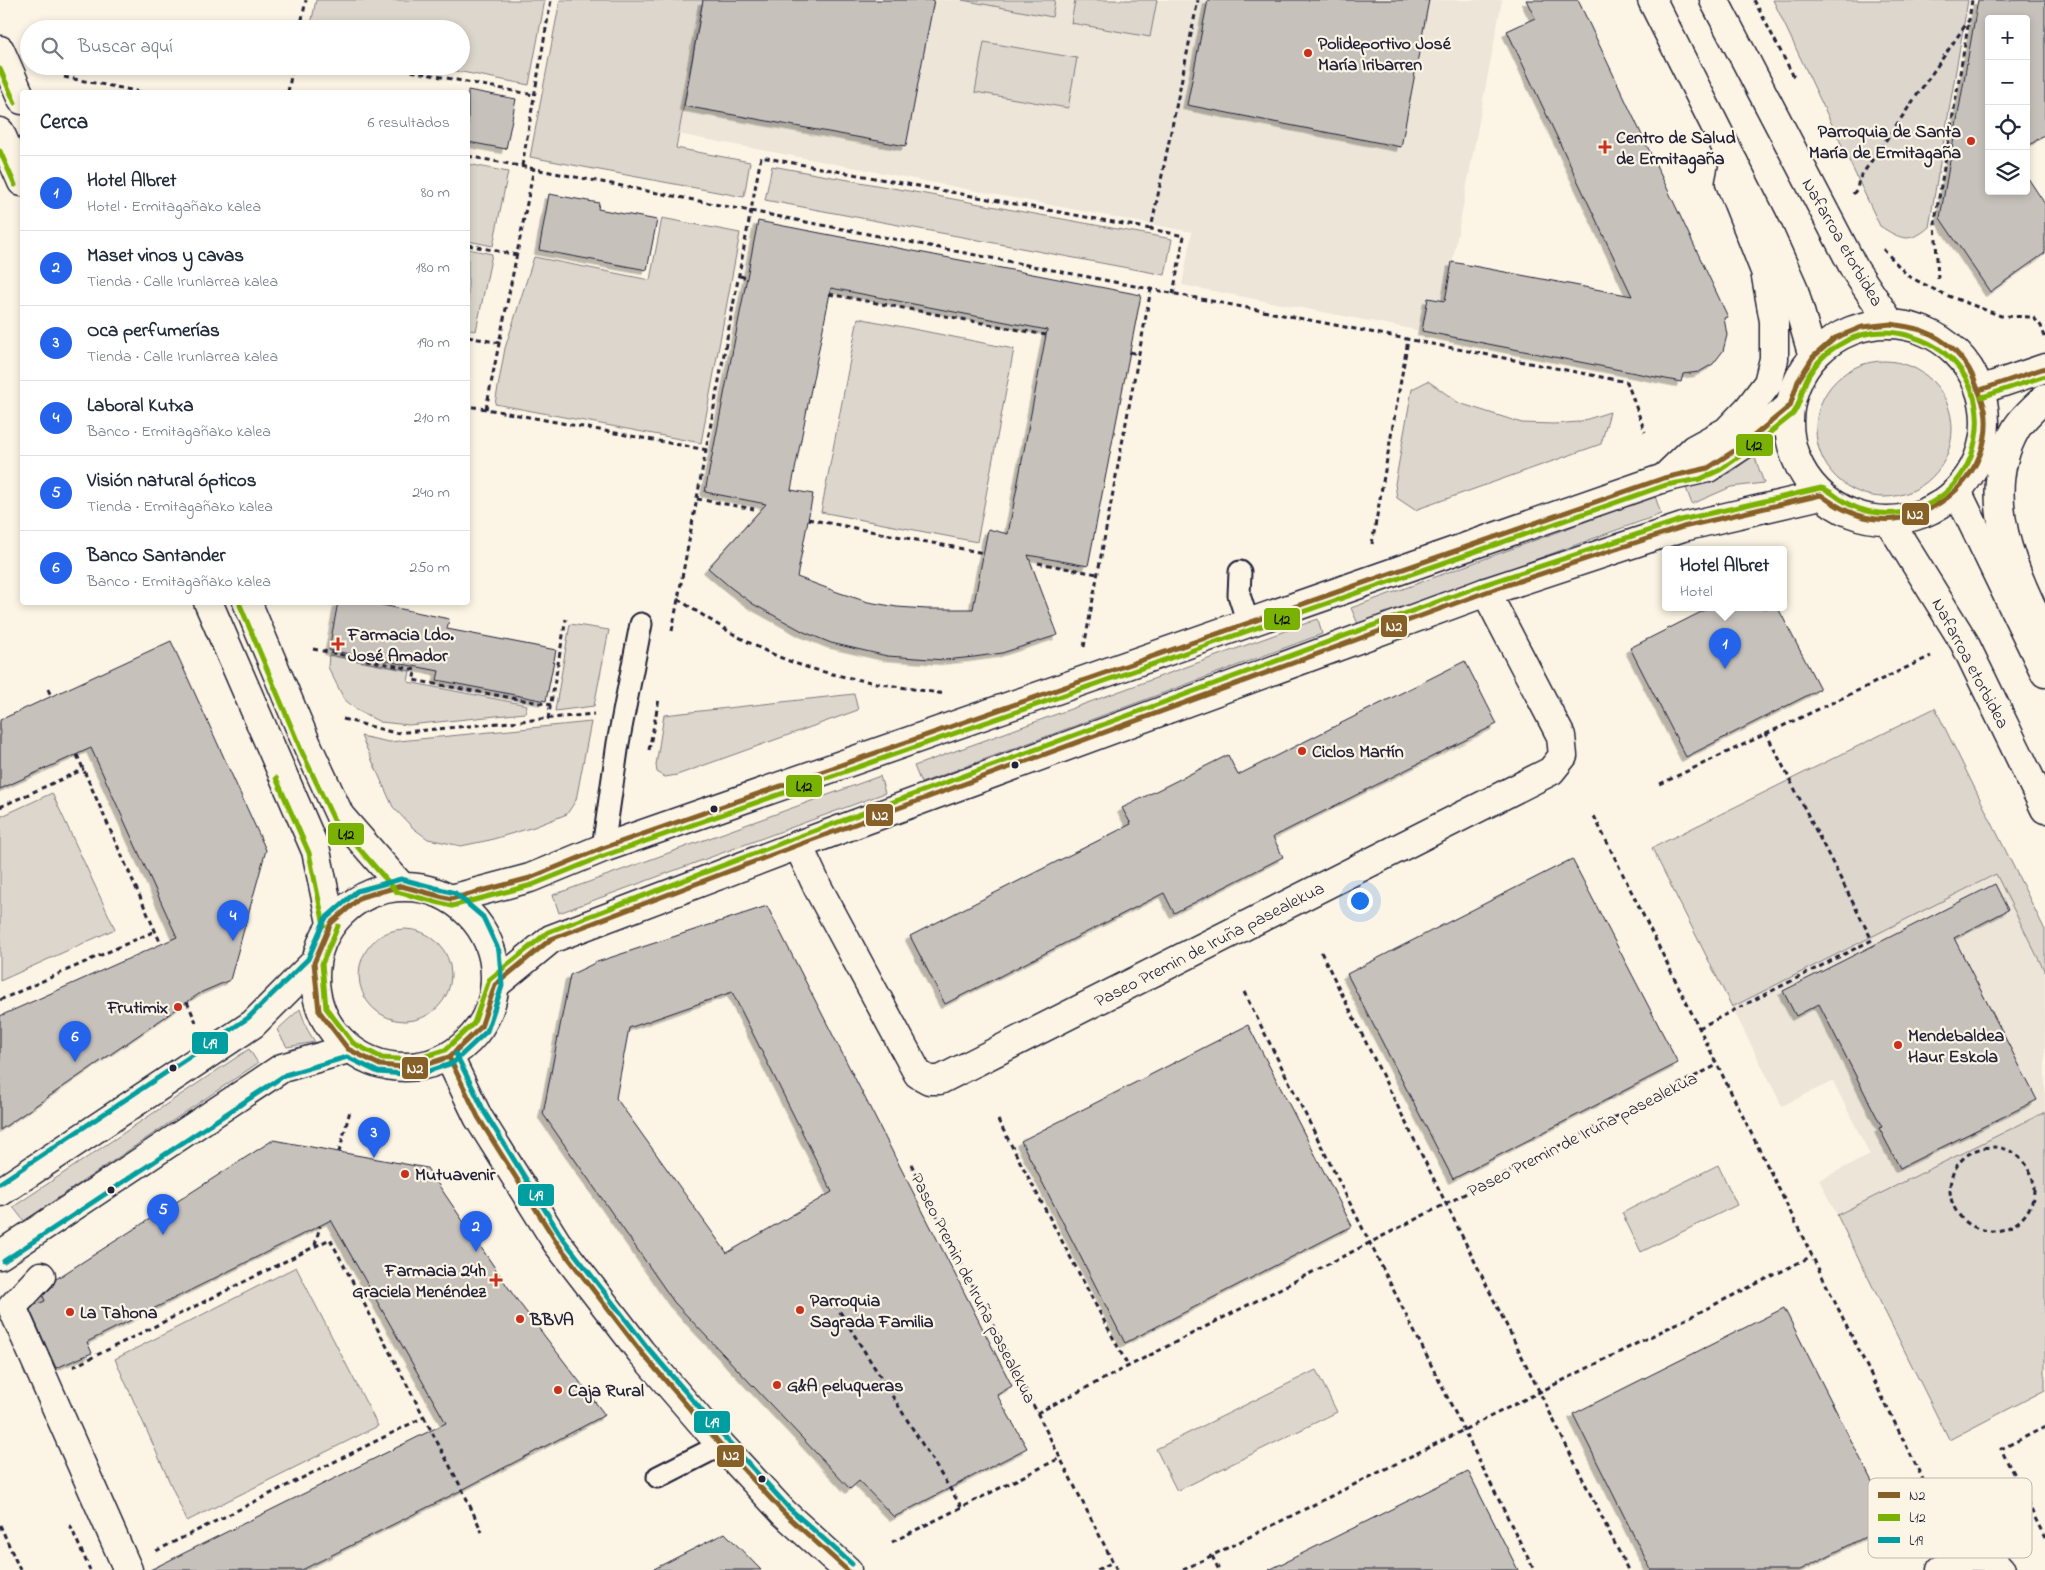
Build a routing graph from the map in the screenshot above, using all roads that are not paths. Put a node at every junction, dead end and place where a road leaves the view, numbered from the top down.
1 (1652, 0) edge
2 (1714, 0) edge
3 (0, 50) edge
4 (20, 95) edge
5 (0, 132) edge
6 (1734, 163) junction
7 (20, 177) edge
8 (1891, 324) junction
9 (1813, 357) junction
10 (2045, 368) edge
11 (1980, 390) junction
12 (2045, 398) edge
13 (1790, 406) junction
14 (1664, 478) junction
15 (1957, 491) junction
16 (1821, 496) junction
17 (1889, 521) junction
18 (1240, 572) dead end
19 (1486, 592) junction
20 (209, 605) edge
21 (248, 605) edge
22 (1248, 623) junction
23 (641, 624) dead end
24 (2045, 634) edge
25 (2045, 673) edge
26 (2045, 809) edge
27 (798, 845) junction
28 (603, 848) junction
29 (401, 886) junction
30 (452, 899) junction
31 (331, 923) junction
32 (314, 963) junction
33 (496, 985) junction
34 (348, 1049) junction
35 (449, 1057) junction
36 (0, 1192) edge
37 (0, 1255) edge
38 (41, 1276) dead end
39 (721, 1446) junction
40 (658, 1477) dead end
41 (1964, 1558) edge
42 (1990, 1558) edge
43 (127, 1567) edge
44 (847, 1570) edge
45 (1941, 1570) edge
46 (2001, 1570) edge

1 - 6 street
2 - 8 street, Nafarroa etorbidea
3 - 4 street
5 - 7 street
6 - 9 street
6 - 14 street
8 - 9 street
8 - 11 street
9 - 13 street
10 - 11 street
11 - 15 street
12 - 24 street
13 - 14 street
13 - 16 street
14 - 22 street
15 - 17 street
15 - 25 street
16 - 17 street
16 - 19 street
17 - 26 street, Nafarroa etorbidea
18 - 22 lane
19 - 27 street
19 - 27 street, Paseo Premin de Iruña pasealekua
20 - 31 street
21 - 29 street
22 - 28 street
23 - 28 lane
27 - 33 street
28 - 30 street
29 - 30 street
29 - 31 street
30 - 33 street
31 - 32 street
32 - 34 street
32 - 36 street
33 - 35 street
34 - 35 street
34 - 37 street
35 - 39 street
38 - 43 street
39 - 40 lane
39 - 44 street
41 - 45 street
42 - 46 street

